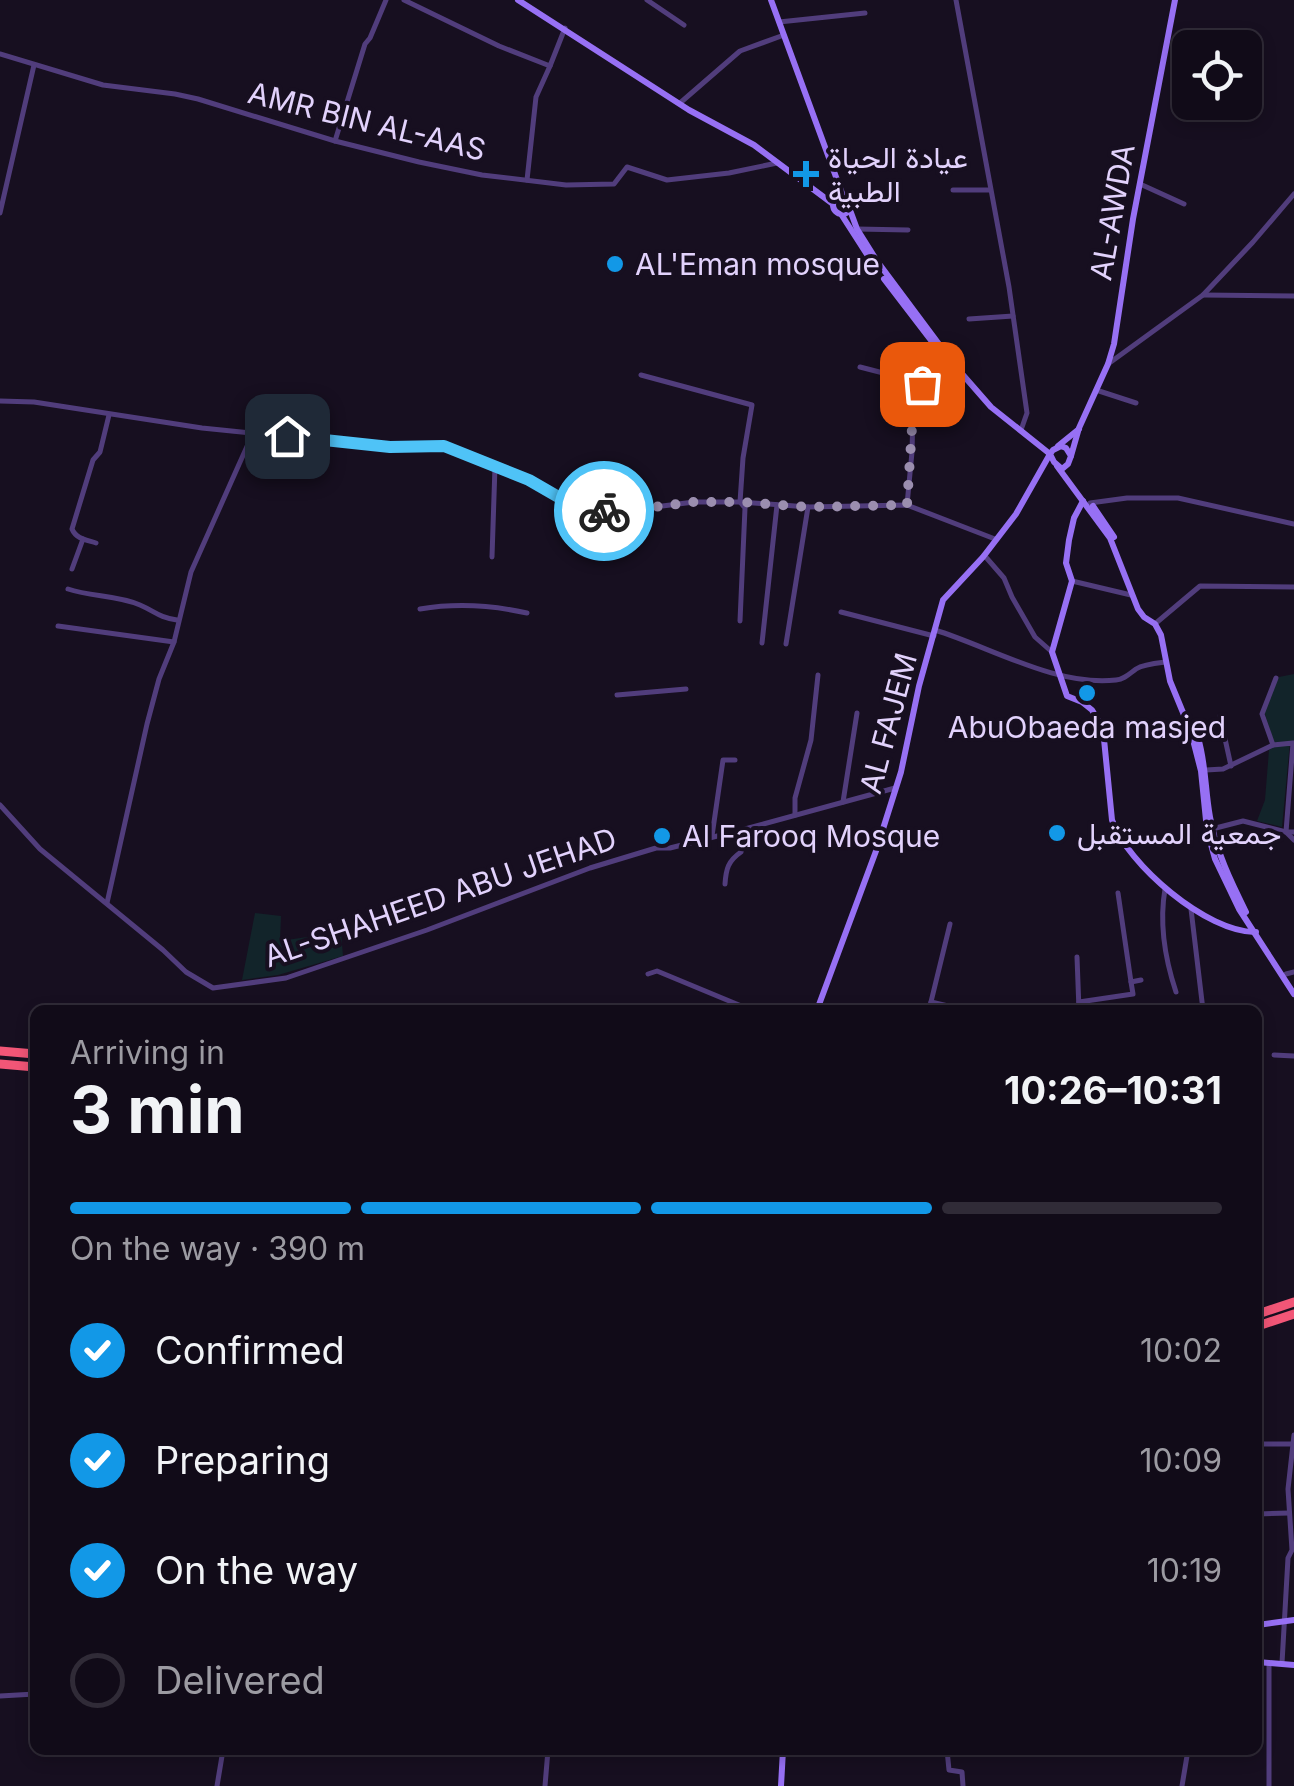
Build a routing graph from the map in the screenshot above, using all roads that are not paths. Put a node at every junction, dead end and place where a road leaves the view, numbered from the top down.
1 (386, 0) edge
2 (404, 0) edge
3 (518, 0) edge
4 (647, 0) edge
5 (771, 0) edge
6 (956, 0) edge
7 (1175, 0) edge
8 (865, 13) dead end
9 (779, 22) junction
10 (684, 25) dead end
11 (565, 28) junction
12 (784, 35) junction
13 (0, 54) edge
14 (34, 65) junction
15 (550, 66) junction
16 (680, 104) junction
17 (336, 142) junction
18 (777, 163) junction
19 (528, 180) junction
20 (1140, 184) junction
21 (953, 190) dead end
22 (990, 190) junction
23 (1294, 194) edge
24 (843, 196) junction
25 (833, 204) junction
26 (1184, 204) dead end
27 (845, 212) junction
28 (0, 214) edge
29 (857, 229) junction
30 (908, 230) dead end
31 (1203, 295) junction
32 (1294, 296) edge
33 (1013, 316) junction
34 (969, 318) dead end
35 (948, 359) junction
36 (1108, 364) junction
37 (860, 367) dead end
38 (641, 376) dead end
39 (922, 384) junction
40 (1096, 390) junction
41 (0, 401) edge
42 (1136, 403) dead end
43 (109, 415) junction
44 (1080, 428) junction
45 (1021, 430) junction
46 (253, 433) junction
47 (1055, 449) junction
48 (1070, 458) junction
49 (1056, 465) junction
50 (495, 466) junction
51 (1042, 471) junction
52 (1073, 484) junction
53 (1085, 500) junction
54 (740, 502) junction
55 (778, 505) junction
56 (907, 505) junction
57 (808, 507) junction
58 (1294, 524) edge
59 (84, 539) junction
60 (995, 540) junction
61 (96, 542) dead end
62 (984, 555) junction
63 (492, 558) dead end
64 (72, 569) dead end
65 (1072, 581) junction
66 (1294, 587) edge
67 (68, 589) dead end
68 (1130, 595) junction
69 (420, 608) dead end
70 (526, 612) dead end
71 (841, 612) dead end
72 (177, 620) junction
73 (740, 621) dead end
74 (1156, 622) junction
75 (58, 626) dead end
76 (934, 633) junction
77 (174, 642) junction
78 (762, 643) dead end
79 (786, 644) dead end
80 (1052, 652) junction
81 (1166, 662) junction
82 (1061, 674) junction
83 (818, 675) dead end
84 (1276, 678) dead end
85 (686, 689) dead end
86 (617, 695) dead end
87 (857, 713) dead end
88 (1220, 716) dead end
89 (1273, 746) junction
90 (735, 760) dead end
91 (1231, 766) junction
92 (1206, 770) junction
93 (895, 788) junction
94 (844, 802) junction
95 (0, 805) edge
96 (795, 815) junction
97 (1212, 828) junction
98 (745, 829) junction
99 (1290, 832) edge
100 (712, 836) junction
101 (1294, 840) edge
102 (725, 884) dead end
103 (1164, 889) junction
104 (1118, 892) dead end
105 (107, 903) junction
106 (1191, 908) junction
107 (950, 924) dead end
108 (1256, 932) junction
109 (1077, 957) dead end
110 (1290, 973) edge
111 (648, 974) dead end
112 (1141, 980) dead end
113 (1131, 982) junction
114 (1294, 986) edge
115 (1176, 992) dead end
116 (1294, 994) edge
117 (931, 1002) junction
118 (1079, 1002) joint
119 (739, 1005) edge
120 (819, 1005) edge
121 (930, 1005) edge
122 (944, 1005) edge
123 (1202, 1005) edge
124 (0, 1051) edge
125 (30, 1054) edge
126 (1274, 1056) dead end
127 (1294, 1056) edge
128 (0, 1064) edge
129 (30, 1066) edge
130 (1294, 1302) edge
131 (1262, 1313) edge
132 (1294, 1314) edge
133 (1262, 1325) edge
134 (1294, 1435) edge
135 (1262, 1444) edge
136 (1293, 1444) edge
137 (1289, 1513) junction
138 (1262, 1514) edge
139 (1289, 1621) edge
140 (1262, 1624) edge
141 (1262, 1662) edge
142 (1270, 1662) junction
143 (1282, 1664) junction
144 (1294, 1665) edge
145 (30, 1694) edge
146 (0, 1696) edge
147 (222, 1755) edge
148 (548, 1755) edge
149 (783, 1755) edge
150 (947, 1755) edge
151 (1187, 1755) edge
152 (217, 1786) edge
153 (545, 1786) edge
154 (781, 1786) edge
155 (963, 1786) edge
156 (1182, 1786) edge
157 (1269, 1786) edge

1 - 17 street
2 - 15 street
3 - 11 main road
4 - 10 street
5 - 9 main road
6 - 22 street
7 - 20 main road, AL-AWDA
8 - 9 street
9 - 12 main road
11 - 15 street
11 - 16 main road
12 - 16 street
12 - 24 main road
13 - 14 street, AMR BIN AL-AAS
14 - 17 street, AMR BIN AL-AAS
14 - 28 street
15 - 19 street
16 - 18 main road
17 - 19 street, AMR BIN AL-AAS
18 - 19 street, AMR BIN AL-AAS
18 - 25 main road
20 - 26 street
20 - 36 main road, AL-AWDA
21 - 22 street
22 - 33 street
23 - 31 street
24 - 25 main road
24 - 27 main road
25 - 27 main road
27 - 29 main road
27 - 35 main road
29 - 30 street
29 - 35 main road
31 - 32 street
31 - 36 street
33 - 34 street
33 - 45 street
35 - 39 street
35 - 45 main road
36 - 40 main road, AL-AWDA
37 - 39 street
38 - 54 street
39 - 56 street
40 - 42 street
40 - 44 main road, AL-AWDA
41 - 43 street
43 - 46 street
43 - 59 street
44 - 47 main road, AL-AWDA
44 - 48 main road, AL-AWDA
45 - 47 main road
46 - 50 street
46 - 72 street
47 - 48 main road
47 - 49 main road
47 - 51 main road, AL FAJEM
48 - 49 main road
48 - 52 main road
49 - 51 main road
49 - 52 main road
50 - 54 street
50 - 63 street
51 - 60 main road, AL FAJEM
52 - 53 main road
53 - 58 street
53 - 65 main road
53 - 68 main road
53 - 74 main road
54 - 55 street
54 - 73 street
55 - 57 street
55 - 78 street
56 - 57 street
56 - 60 street
57 - 79 street
59 - 61 street
59 - 64 street
60 - 62 main road, AL FAJEM
62 - 76 main road, AL FAJEM
62 - 80 street
65 - 68 street
65 - 80 main road
66 - 74 street
67 - 72 street
68 - 74 main road
69 - 70 street
71 - 76 street
72 - 77 street
74 - 81 main road
74 - 92 main road
75 - 77 street
76 - 82 street
76 - 93 main road, AL FAJEM
77 - 105 street
80 - 82 main road
81 - 82 street
81 - 108 main road
82 - 103 main road
83 - 96 street
84 - 89 street
85 - 86 street
87 - 94 street
88 - 91 street
89 - 91 street
89 - 99 street
90 - 100 street
91 - 92 street
92 - 97 main road
93 - 94 street, AL-SHAHEED ABU JEHAD
93 - 120 main road, AL FAJEM
94 - 96 street, AL-SHAHEED ABU JEHAD
95 - 105 street, AL-SHAHEED ABU JEHAD
96 - 98 street, AL-SHAHEED ABU JEHAD
97 - 99 street
97 - 110 main road
98 - 100 street, AL-SHAHEED ABU JEHAD
98 - 102 street
99 - 101 street
100 - 105 street, AL-SHAHEED ABU JEHAD
103 - 106 main road
103 - 115 street
104 - 113 street
106 - 108 main road
106 - 123 street
107 - 117 street
108 - 116 main road
109 - 118 street
110 - 114 main road
111 - 119 street
112 - 113 street
113 - 118 street
117 - 121 street
117 - 122 street
124 - 125 highway
126 - 127 street
128 - 129 highway
130 - 131 highway
132 - 133 highway
134 - 136 street
135 - 136 street
136 - 137 street
137 - 138 street
137 - 139 street
139 - 140 main road
139 - 143 street
141 - 142 main road
142 - 143 main road
142 - 157 street
143 - 144 main road
145 - 146 street
147 - 152 street
148 - 153 street
149 - 154 main road
150 - 155 street
151 - 156 street

